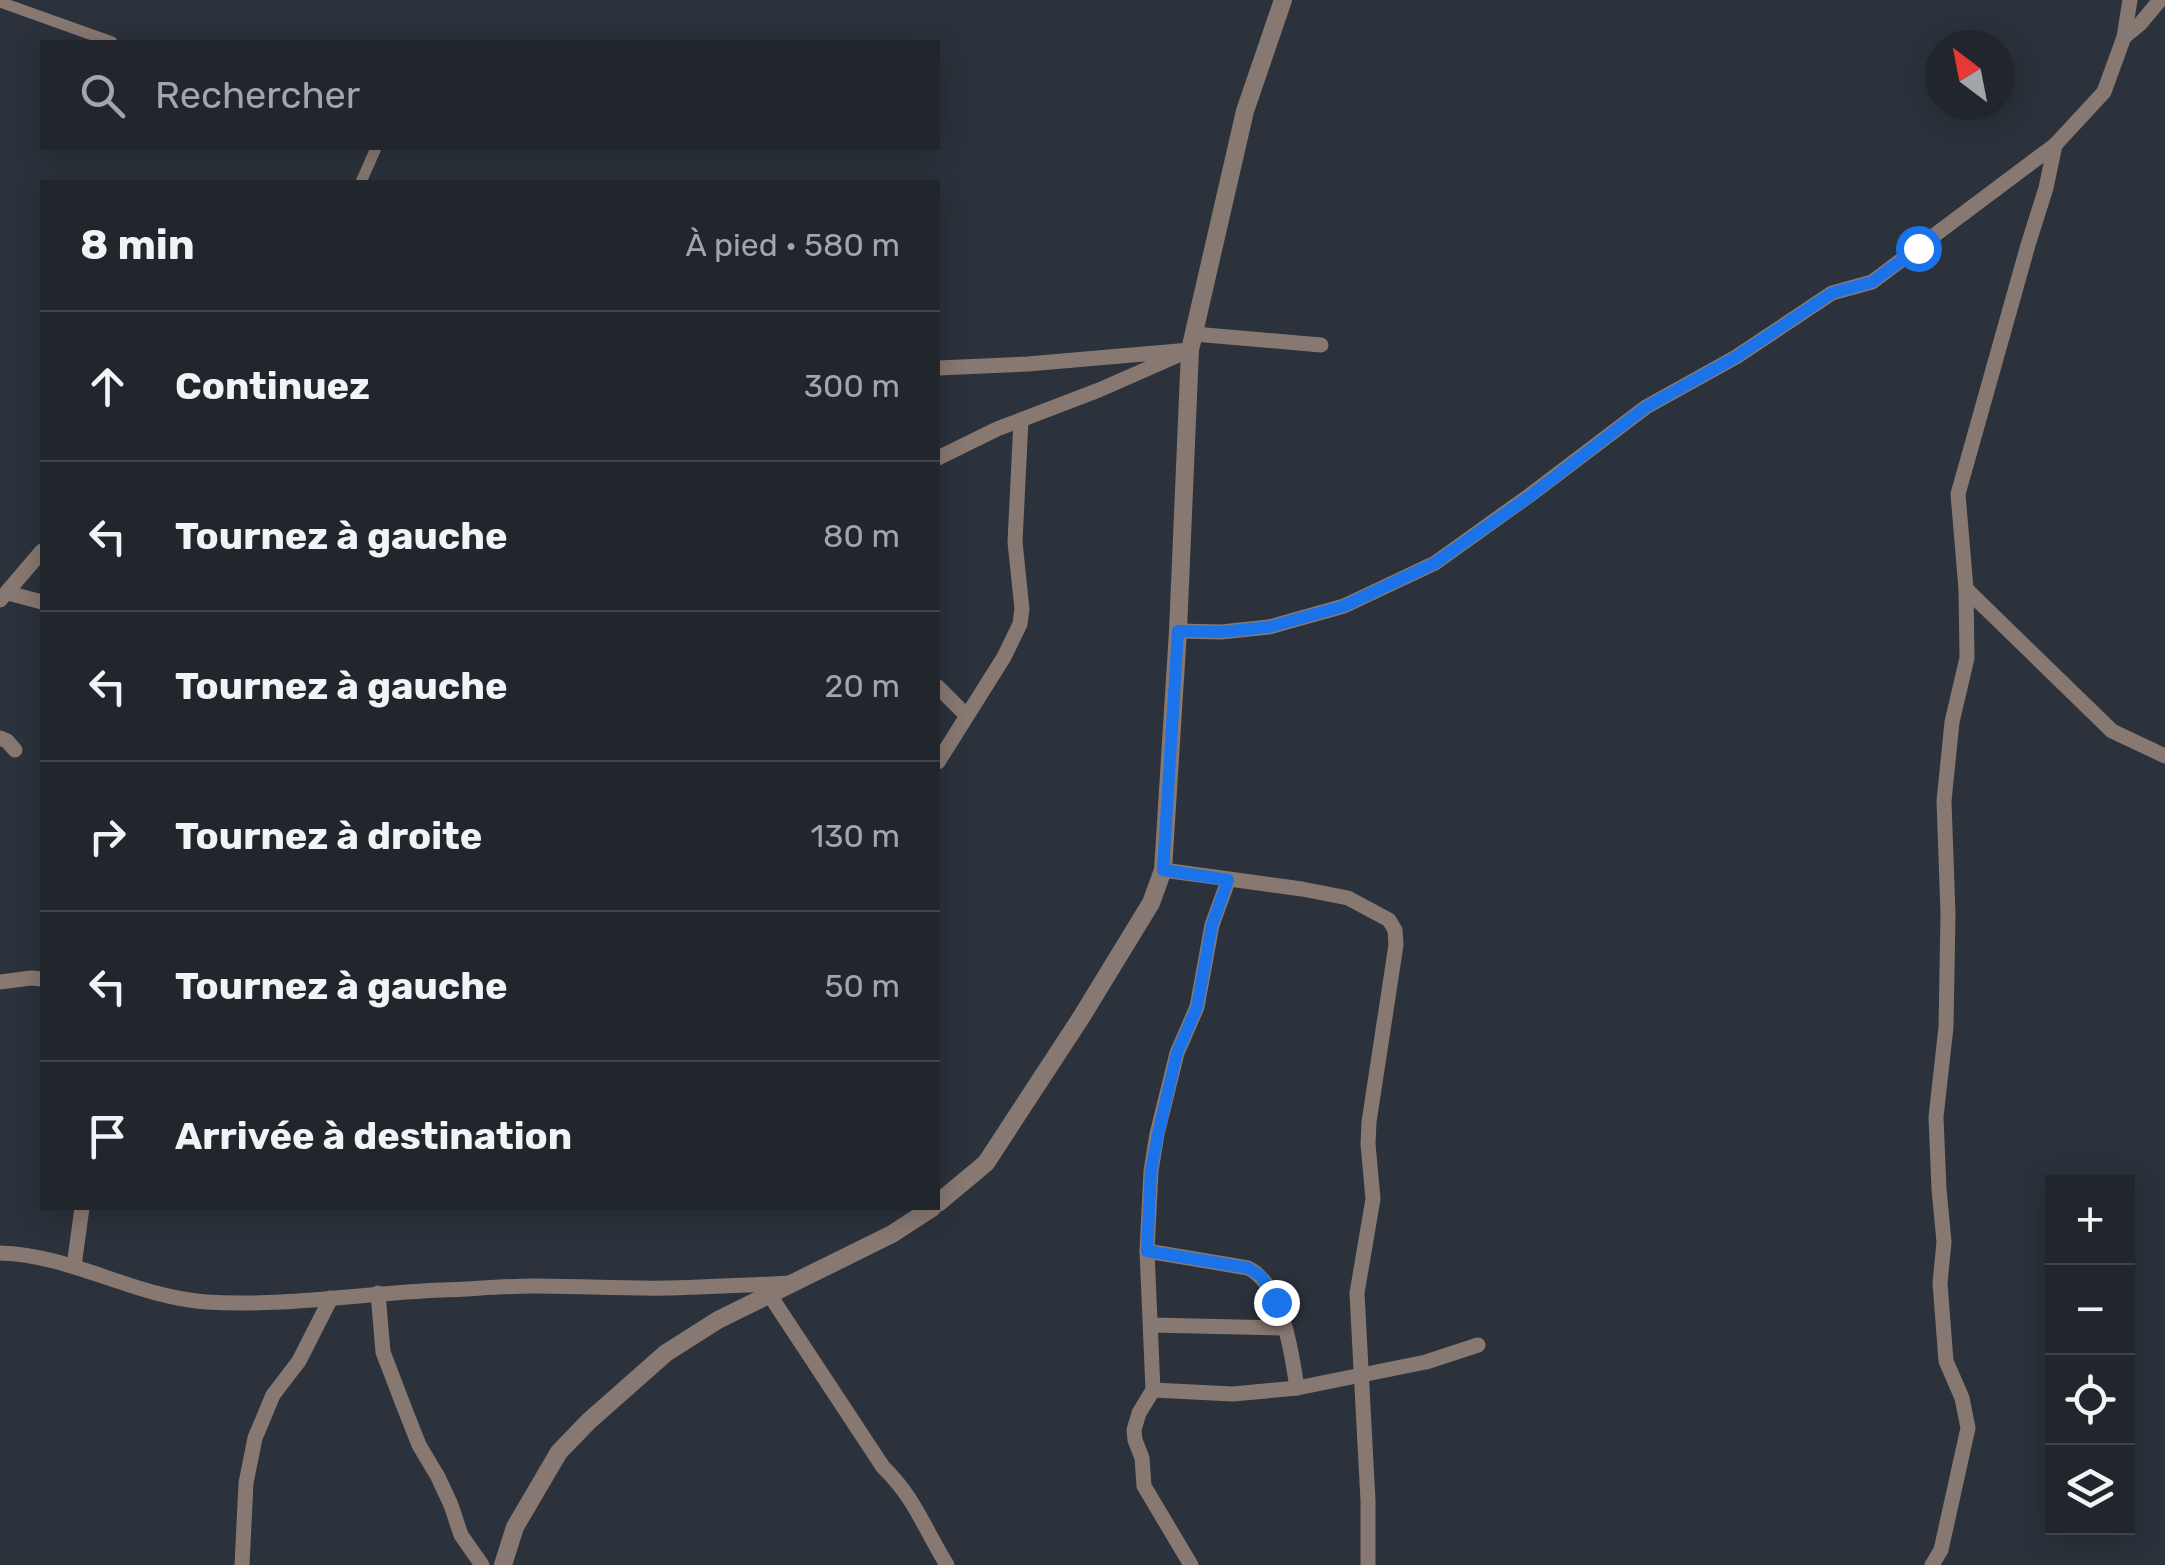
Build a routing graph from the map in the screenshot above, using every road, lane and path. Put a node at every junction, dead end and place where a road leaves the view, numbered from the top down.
1 (1283, 0) edge
2 (2130, 0) edge
3 (2160, 0) edge
4 (0, 2) edge
5 (2124, 37) junction
6 (106, 40) edge
7 (2055, 145) junction
8 (375, 150) edge
9 (362, 180) edge
10 (1192, 342) junction
11 (1321, 345) dead end
12 (940, 368) edge
13 (1021, 420) junction
14 (940, 457) edge
15 (40, 553) edge
16 (1966, 589) junction
17 (4, 596) edge
18 (40, 602) edge
19 (1178, 631) junction
20 (940, 690) edge
21 (966, 715) junction
22 (0, 738) edge
23 (15, 750) dead end
24 (2165, 756) edge
25 (940, 759) edge
26 (1163, 870) junction
27 (1228, 880) junction
28 (40, 979) edge
29 (0, 982) edge
30 (940, 1201) edge
31 (82, 1210) edge
32 (928, 1210) edge
33 (1147, 1251) junction
34 (0, 1254) edge
35 (74, 1266) junction
36 (792, 1283) junction
37 (378, 1292) junction
38 (768, 1294) junction
39 (331, 1298) junction
40 (1152, 1325) junction
41 (1284, 1328) junction
42 (1478, 1344) dead end
43 (1361, 1374) junction
44 (1298, 1388) junction
45 (1153, 1390) junction
46 (242, 1565) edge
47 (482, 1565) edge
48 (503, 1565) edge
49 (946, 1565) edge
50 (1191, 1565) edge
51 (1368, 1565) edge
52 (1932, 1565) edge

1 - 10 street
2 - 5 street
3 - 5 street
4 - 6 street
5 - 7 street
7 - 16 street
7 - 19 street
8 - 9 street
10 - 11 street
10 - 12 street
10 - 13 street
10 - 19 street
13 - 14 street
13 - 21 street
15 - 17 street
16 - 24 street
16 - 52 street
17 - 18 street
19 - 26 street
20 - 21 street
21 - 25 street
22 - 23 street
26 - 27 street
26 - 30 street
27 - 33 street
27 - 43 street
28 - 29 street
31 - 35 street
32 - 36 street
33 - 40 street
33 - 41 street
34 - 35 street
35 - 39 street
36 - 37 street
36 - 38 street
37 - 39 street
37 - 47 street
38 - 48 street
38 - 49 street
39 - 46 street
40 - 41 street
40 - 45 street
41 - 44 street
42 - 43 street
43 - 44 street
43 - 51 street
44 - 45 street
45 - 50 street

